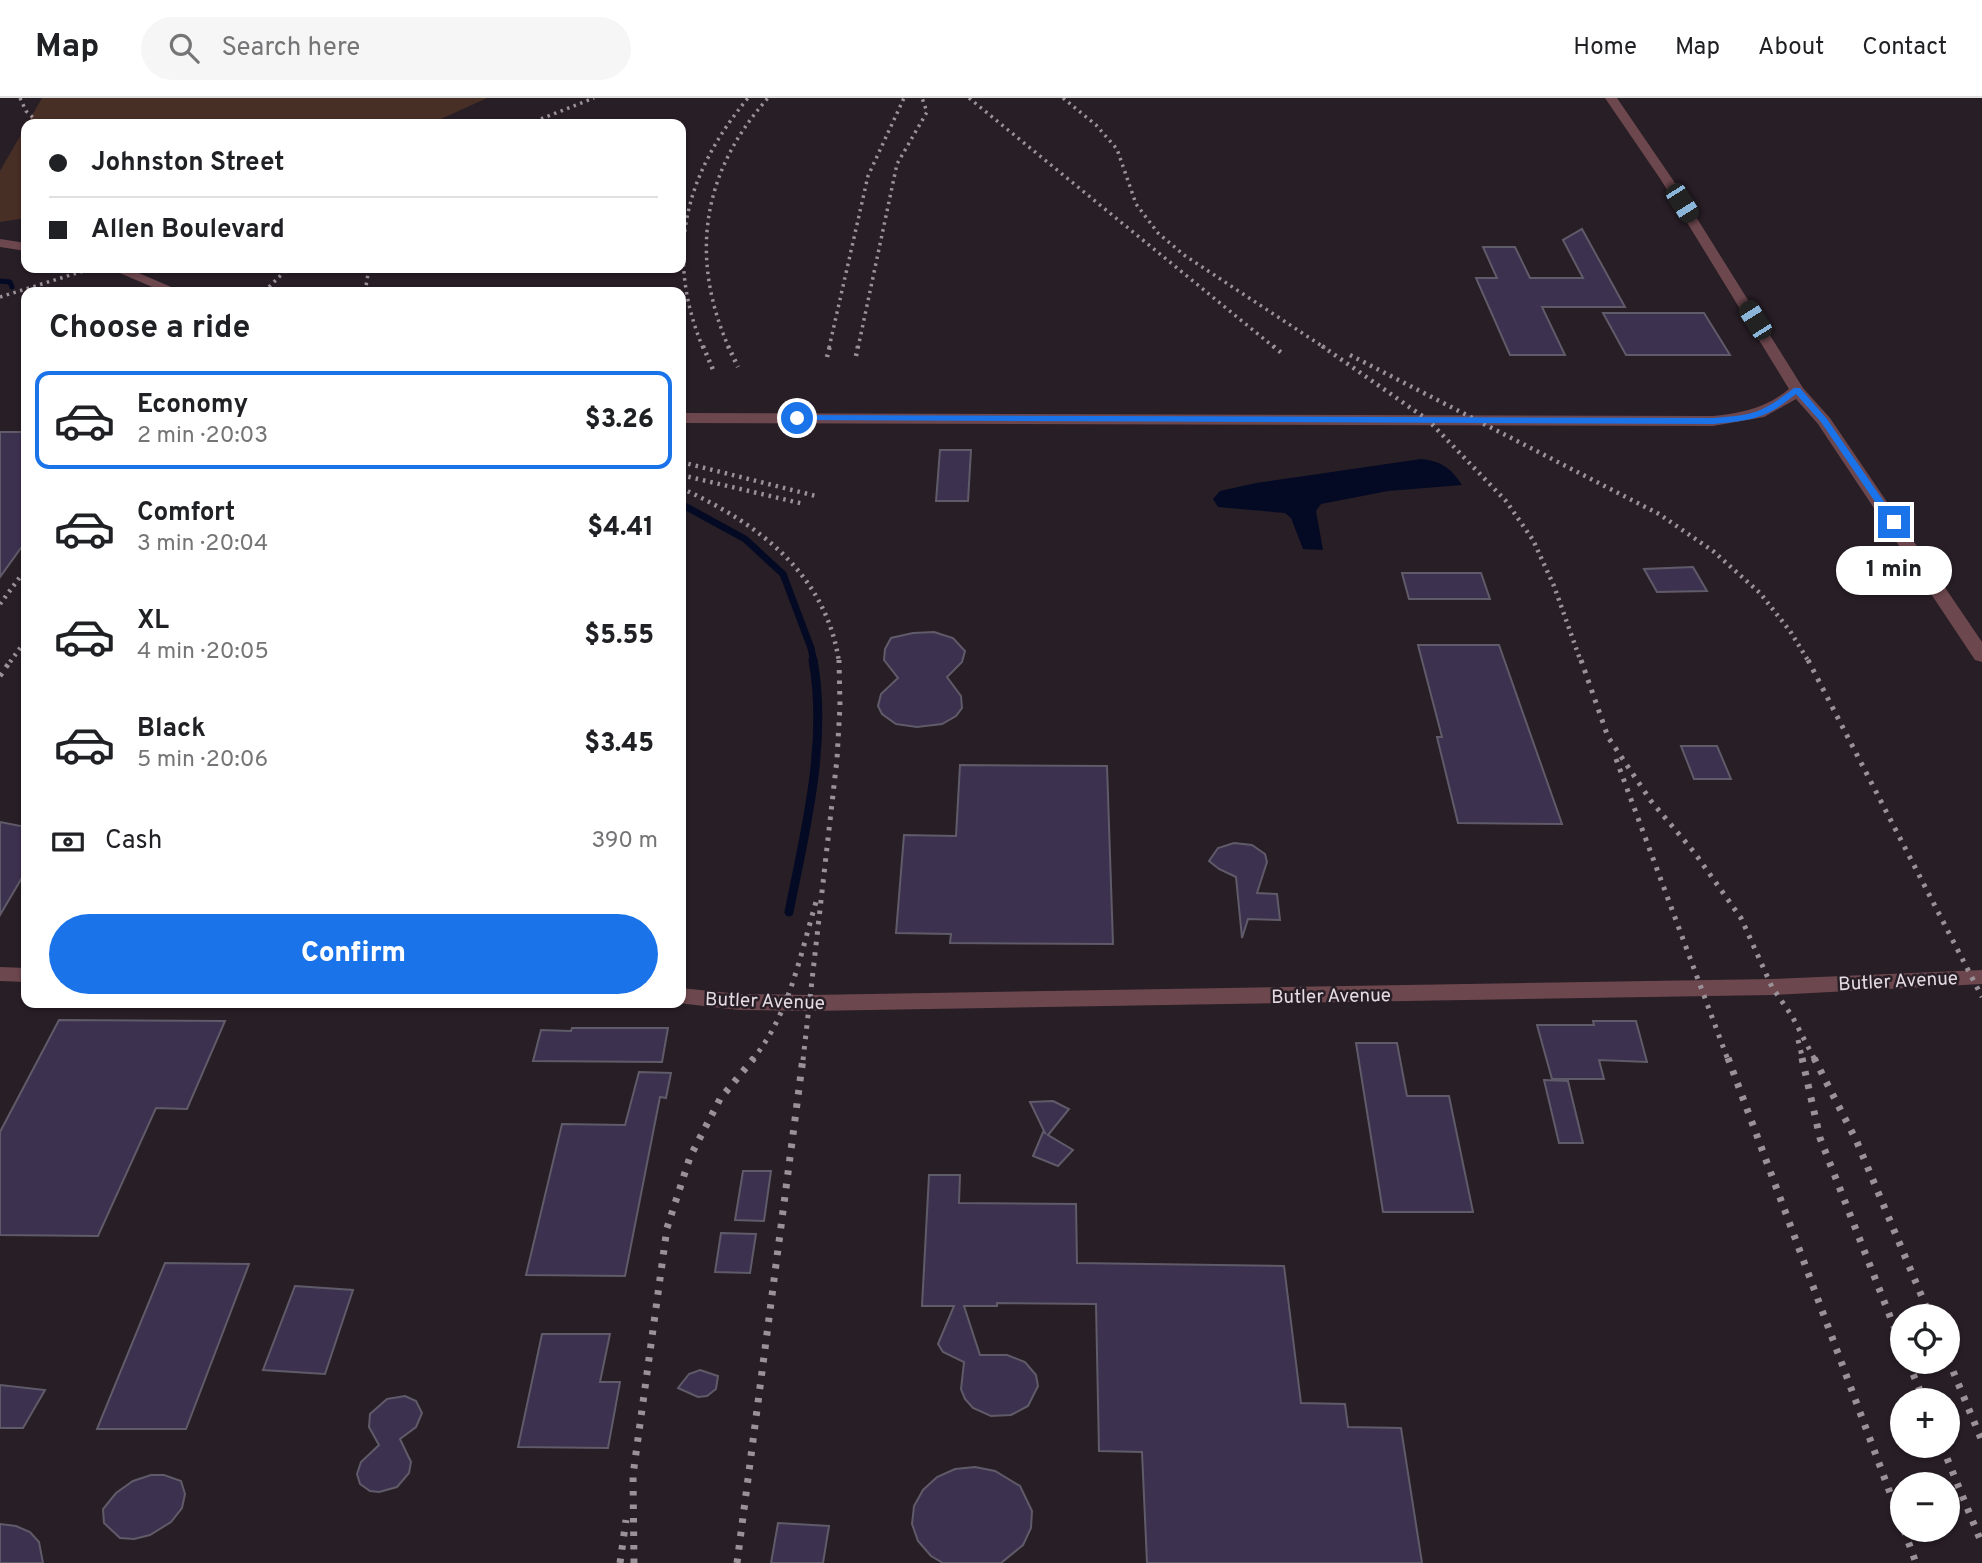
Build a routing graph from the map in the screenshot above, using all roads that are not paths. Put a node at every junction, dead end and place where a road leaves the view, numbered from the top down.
1 (1611, 98) edge
2 (0, 243) edge
3 (21, 246) edge
4 (128, 273) edge
5 (164, 287) edge
6 (1797, 390) junction
7 (686, 418) edge
8 (1982, 656) edge
9 (0, 974) edge
10 (21, 975) edge
11 (1982, 977) edge
12 (686, 997) edge

1 - 6 street
2 - 3 street
4 - 5 street
6 - 7 street
6 - 8 street
9 - 10 street
11 - 12 street, Butler Avenue

